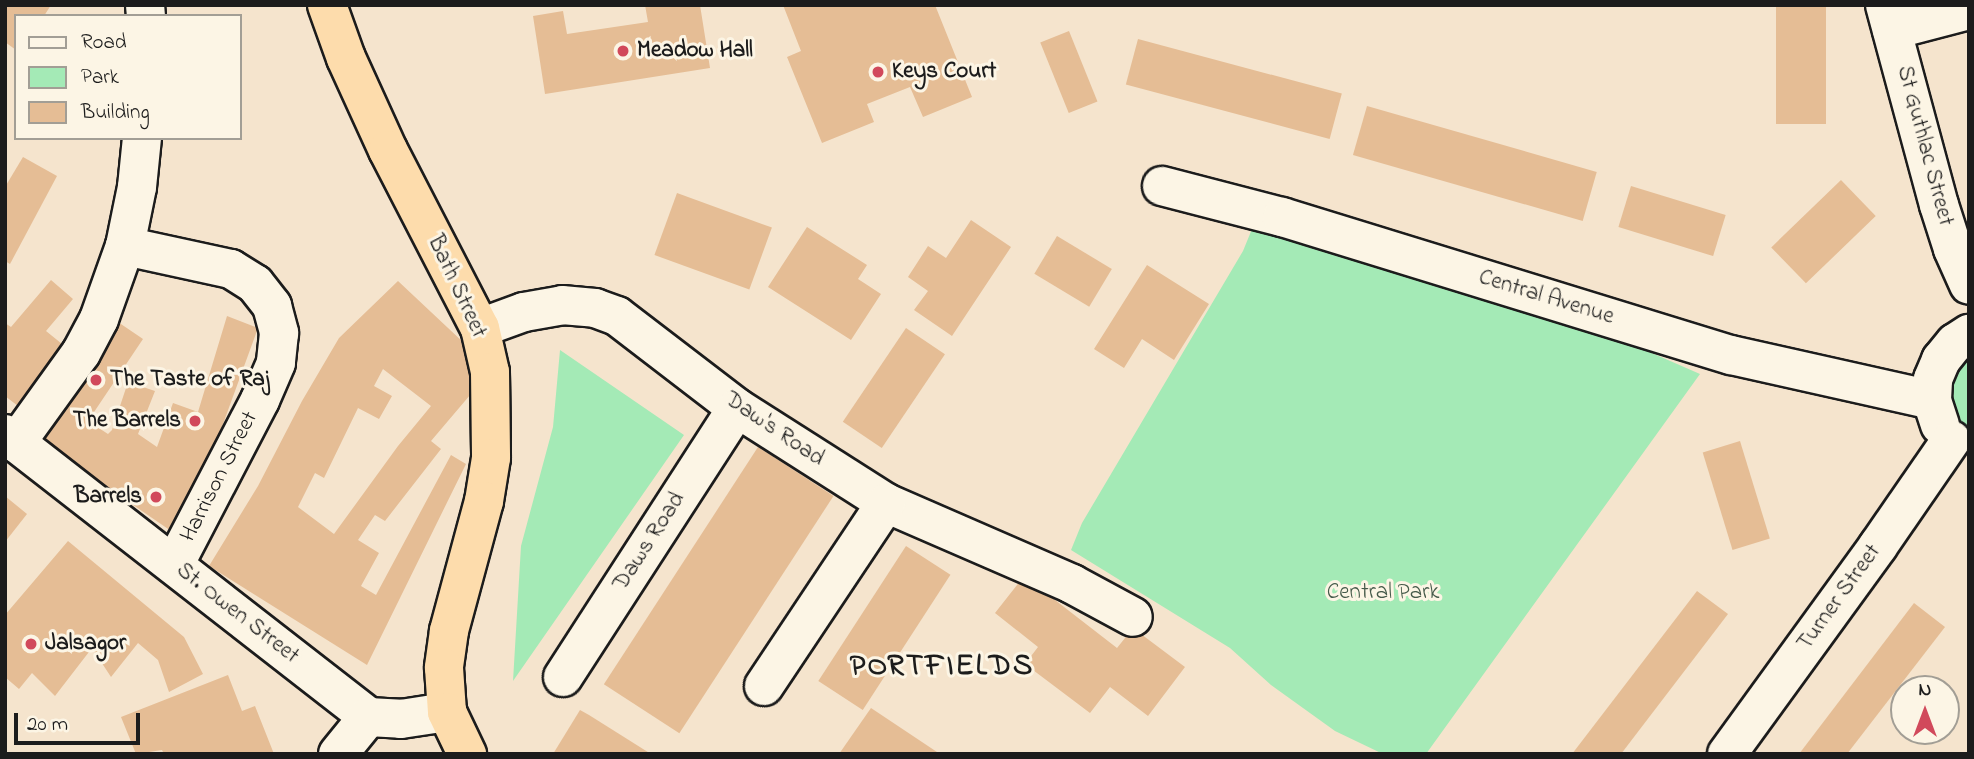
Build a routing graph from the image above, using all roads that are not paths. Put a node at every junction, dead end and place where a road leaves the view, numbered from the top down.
1 (327, 5) edge
2 (1969, 10) edge
3 (1889, 18) edge
4 (142, 140) edge
5 (1162, 186) dead end
6 (125, 246) junction
7 (1969, 285) edge
8 (480, 328) junction
9 (1969, 334) edge
10 (1932, 400) junction
11 (737, 408) junction
12 (11, 438) edge
13 (1960, 446) edge
14 (887, 503) junction
15 (174, 565) junction
16 (1133, 617) dead end
17 (564, 677) dead end
18 (764, 686) dead end
19 (447, 712) junction
20 (368, 717) junction
21 (338, 754) edge
22 (467, 754) edge
23 (1727, 754) edge

1 - 8 highway, Bath Street
2 - 3 street
3 - 7 street, St Guthlac Street
4 - 6 street
5 - 10 street, Central Avenue
6 - 12 street
6 - 15 street, Harrison Street
8 - 11 street, Daw's Road
8 - 19 highway, Bath Street
9 - 10 street
10 - 13 street
11 - 14 street, Daw's Road
11 - 17 street, Daws Road
12 - 15 street, St. Owen Street
13 - 23 street, Turner Street
14 - 16 street, Daw's Road
14 - 18 street
15 - 20 street, St. Owen Street
19 - 20 street
19 - 22 highway
20 - 21 street

